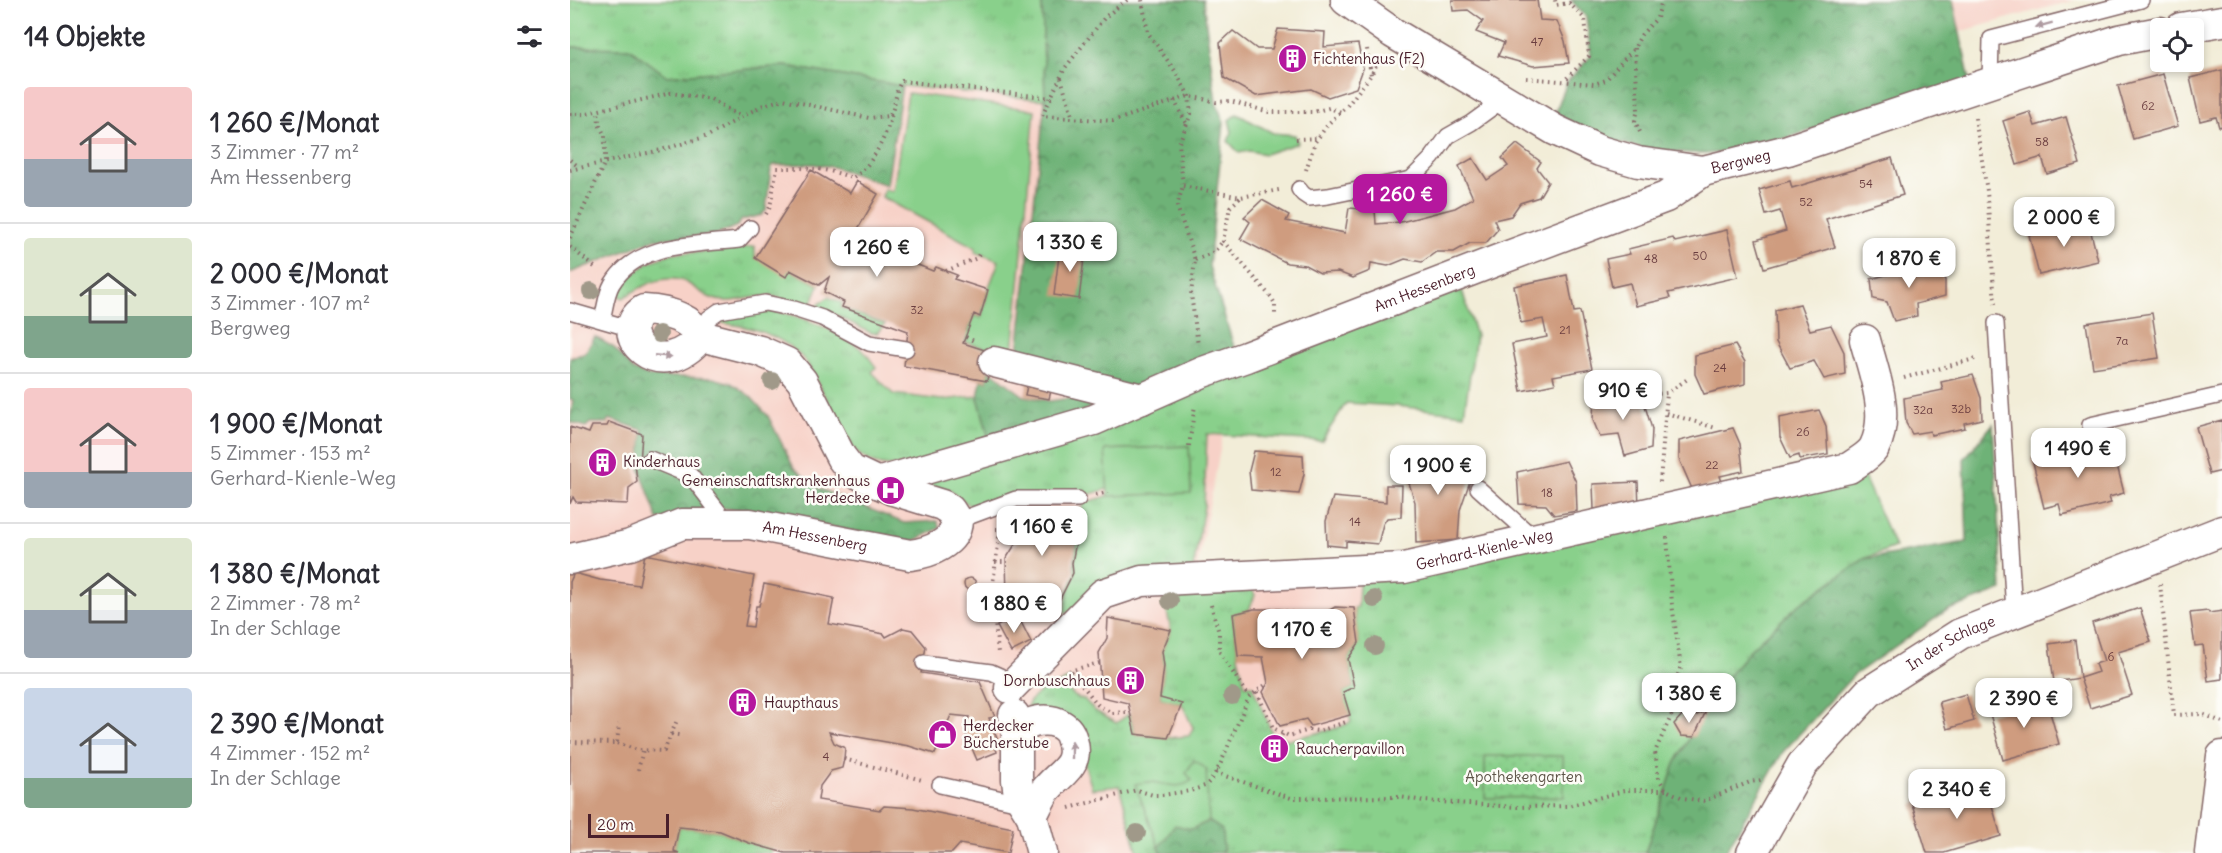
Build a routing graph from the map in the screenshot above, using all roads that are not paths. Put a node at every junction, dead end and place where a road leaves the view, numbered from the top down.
1 (1346, 0) edge
2 (2141, 0) edge
3 (2222, 21) edge
4 (2204, 24) edge
5 (2150, 34) edge
6 (1990, 82) junction
7 (1512, 88) junction
8 (1703, 171) junction
9 (1299, 189) road end
10 (750, 228) dead end
11 (570, 311) edge
12 (602, 320) junction
13 (1996, 323) road end
14 (632, 329) junction
15 (701, 336) junction
16 (1865, 340) dead end
17 (906, 349) dead end
18 (994, 363) dead end
19 (2222, 395) edge
20 (1142, 399) junction
21 (2090, 424) dead end
22 (650, 459) dead end
23 (877, 483) junction
24 (1478, 488) dead end
25 (1078, 499) dead end
26 (957, 521) junction
27 (728, 524) junction
28 (2222, 531) edge
29 (1536, 539) junction
30 (570, 560) edge
31 (2014, 612) junction
32 (924, 663) dead end
33 (1062, 673) road end
34 (1010, 688) junction
35 (1017, 733) junction
36 (2222, 756) edge
37 (940, 785) road end
38 (1040, 807) junction
39 (1042, 853) edge
40 (1752, 853) edge
41 (2210, 853) edge

1 - 7 street, Bergweg
2 -> 6 lane
3 - 4 street
5 - 6 street, Bergweg
6 - 8 street, Bergweg
7 - 8 street, Bergweg
7 - 9 lane
8 - 20 street, Am Hessenberg
10 - 12 lane
11 - 12 lane
12 - 14 lane
13 - 31 lane
14 - 15 street
14 -> 15 street
15 - 17 lane
15 - 23 street
16 - 29 street, Gerhard-Kienle-Weg
18 - 20 street
19 - 21 lane
20 - 23 street, Am Hessenberg
22 - 27 lane
23 - 26 street
24 - 29 lane
25 - 26 lane
26 - 27 street, Am Hessenberg
27 - 30 street, Am Hessenberg
28 - 31 street, In der Schlage
29 - 34 street, Gerhard-Kienle-Weg
31 - 40 street, In der Schlage
32 - 34 lane
33 - 34 street
34 - 35 street
35 - 38 street
38 -> 35 street
36 - 41 street
37 - 38 lane
38 - 39 street

